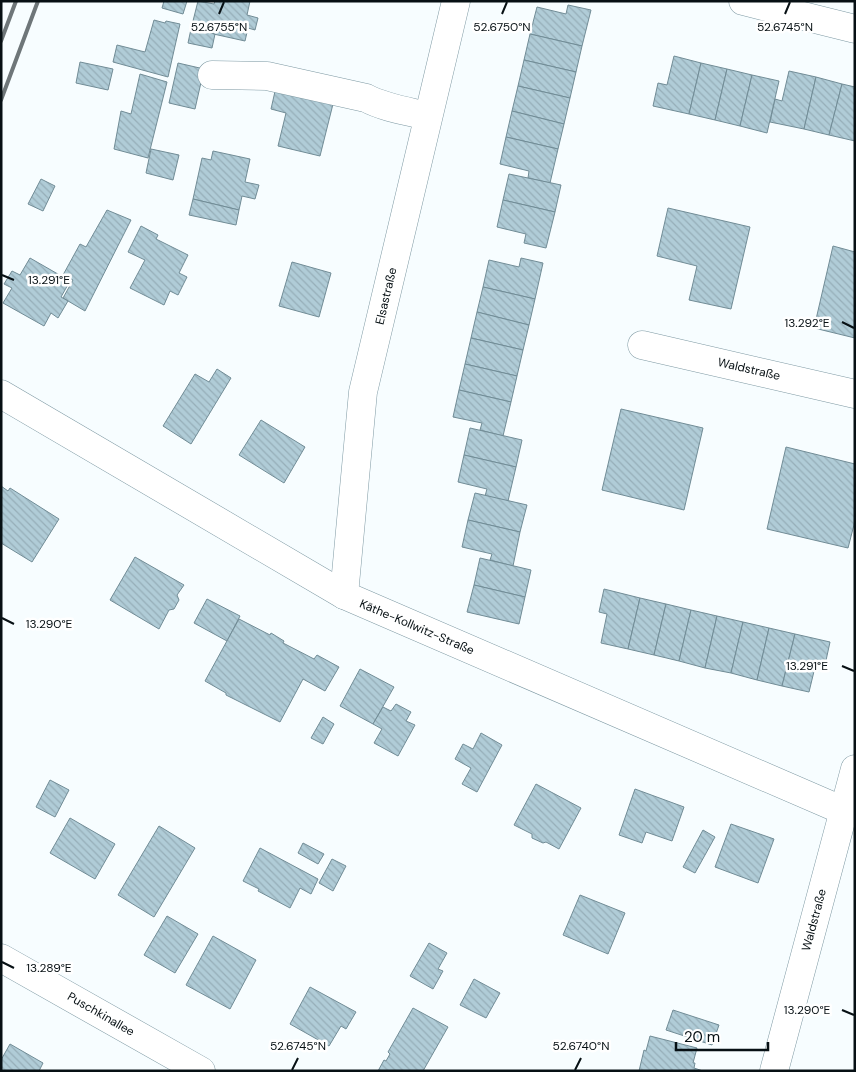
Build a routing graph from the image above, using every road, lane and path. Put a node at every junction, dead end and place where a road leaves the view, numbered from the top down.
1 (456, 1) edge
2 (743, 1) edge
3 (842, 18) edge
4 (212, 75) dead end
5 (428, 116) junction
6 (642, 345) dead end
7 (1, 394) edge
8 (855, 394) edge
9 (344, 595) junction
10 (855, 769) edge
11 (849, 812) edge
12 (1, 958) edge
13 (200, 1071) edge
14 (774, 1071) edge

1 - 5 street, Elsastraße
2 - 3 street
4 - 5 street
5 - 9 street, Elsastraße
6 - 8 street, Waldstraße
7 - 9 street, Käthe-Kollwitz-Straße
9 - 11 street, Käthe-Kollwitz-Straße
10 - 11 street, Waldstraße
11 - 14 street, Waldstraße
12 - 13 street, Puschkinallee

